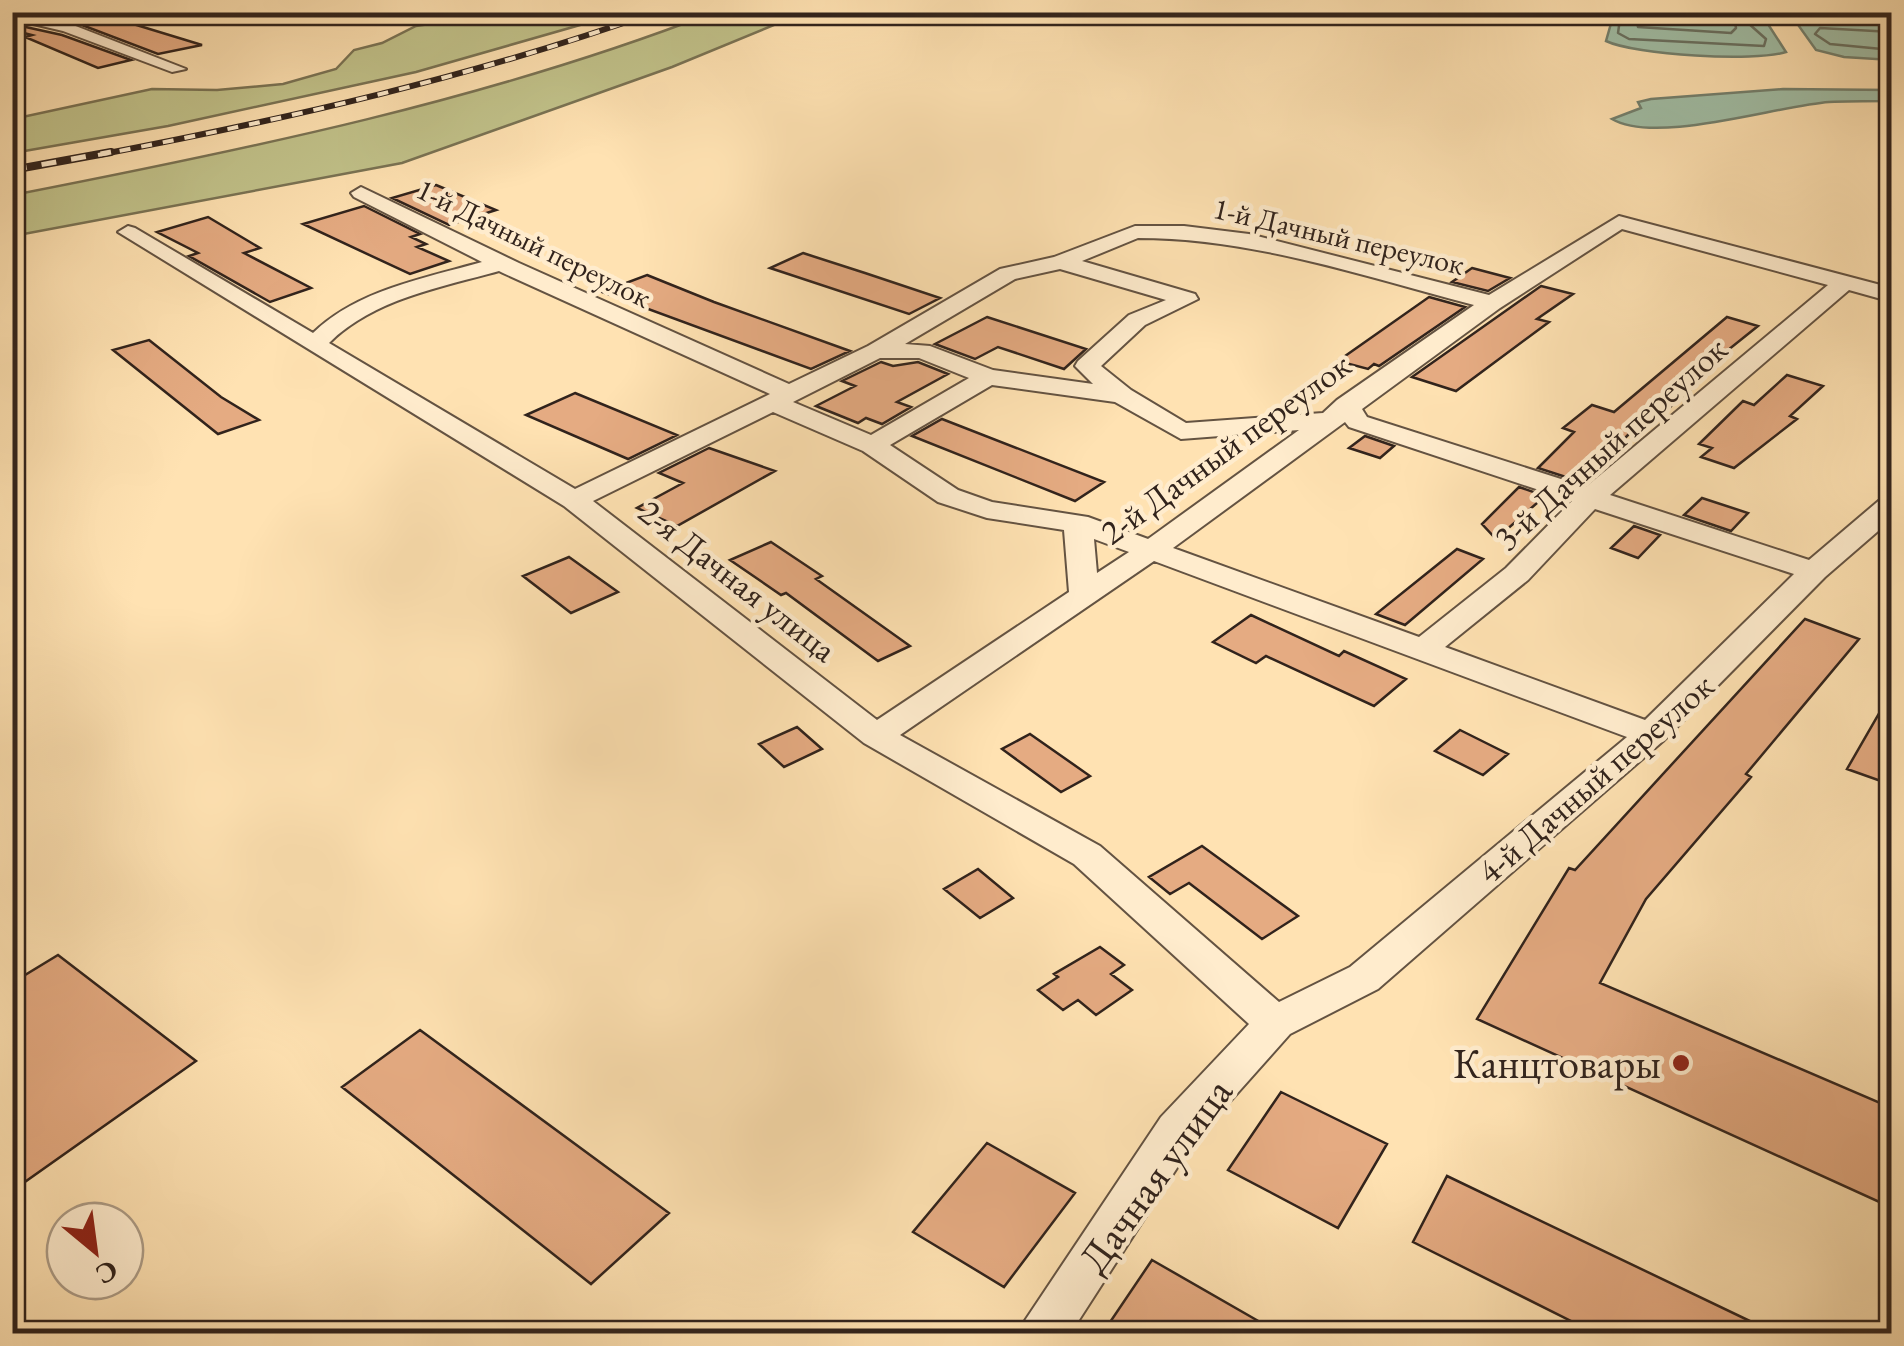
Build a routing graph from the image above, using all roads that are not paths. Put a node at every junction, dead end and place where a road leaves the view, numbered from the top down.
1 (12, 14) edge
2 (178, 69) dead end
3 (361, 192) dead end
4 (128, 232) dead end
5 (1061, 262) junction
6 (502, 263) junction
7 (1844, 283) junction
8 (1892, 295) edge
9 (1492, 302) junction
10 (314, 344) junction
11 (876, 351) junction
12 (988, 377) junction
13 (1122, 395) junction
14 (782, 398) junction
15 (1343, 416) junction
16 (872, 445) junction
17 (1590, 498) junction
18 (574, 500) junction
19 (1892, 504) edge
20 (1078, 523) junction
21 (1150, 550) junction
22 (1814, 571) junction
23 (1084, 595) junction
24 (1420, 652) junction
25 (1652, 734) junction
26 (876, 736) junction
27 (1275, 1023) junction
28 (1042, 1334) edge

1 - 2 street
3 - 6 street, 1-й Дачный переулок
4 - 10 street, 2-я Дачная улица
5 - 9 street, 1-й Дачный переулок
5 - 11 street, 1-й Дачный переулок
5 - 13 street
6 - 10 street
6 - 14 street, 1-й Дачный переулок
7 - 8 street
7 - 9 street, 2-й Дачный переулок
7 - 17 street, 3-й Дачный переулок
9 - 15 street, 2-й Дачный переулок
10 - 18 street, 2-я Дачная улица
11 - 12 street
11 - 14 street, 1-й Дачный переулок
12 - 13 street
12 - 16 street
13 - 15 street
14 - 16 street
14 - 18 street, 1-й Дачный переулок
15 - 17 street
15 - 21 street, 2-й Дачный переулок
16 - 20 street
17 - 22 street
17 - 24 street, 3-й Дачный переулок
18 - 26 street, 2-я Дачная улица
19 - 22 street, 4-й Дачный переулок
20 - 21 street
20 - 23 street
21 - 23 street, 2-й Дачный переулок
21 - 24 street
22 - 25 street, 4-й Дачный переулок
23 - 26 street, 2-й Дачный переулок
24 - 25 street
25 - 27 street, 4-й Дачный переулок
26 - 27 street, 2-я Дачная улица
27 - 28 street, Дачная улица

